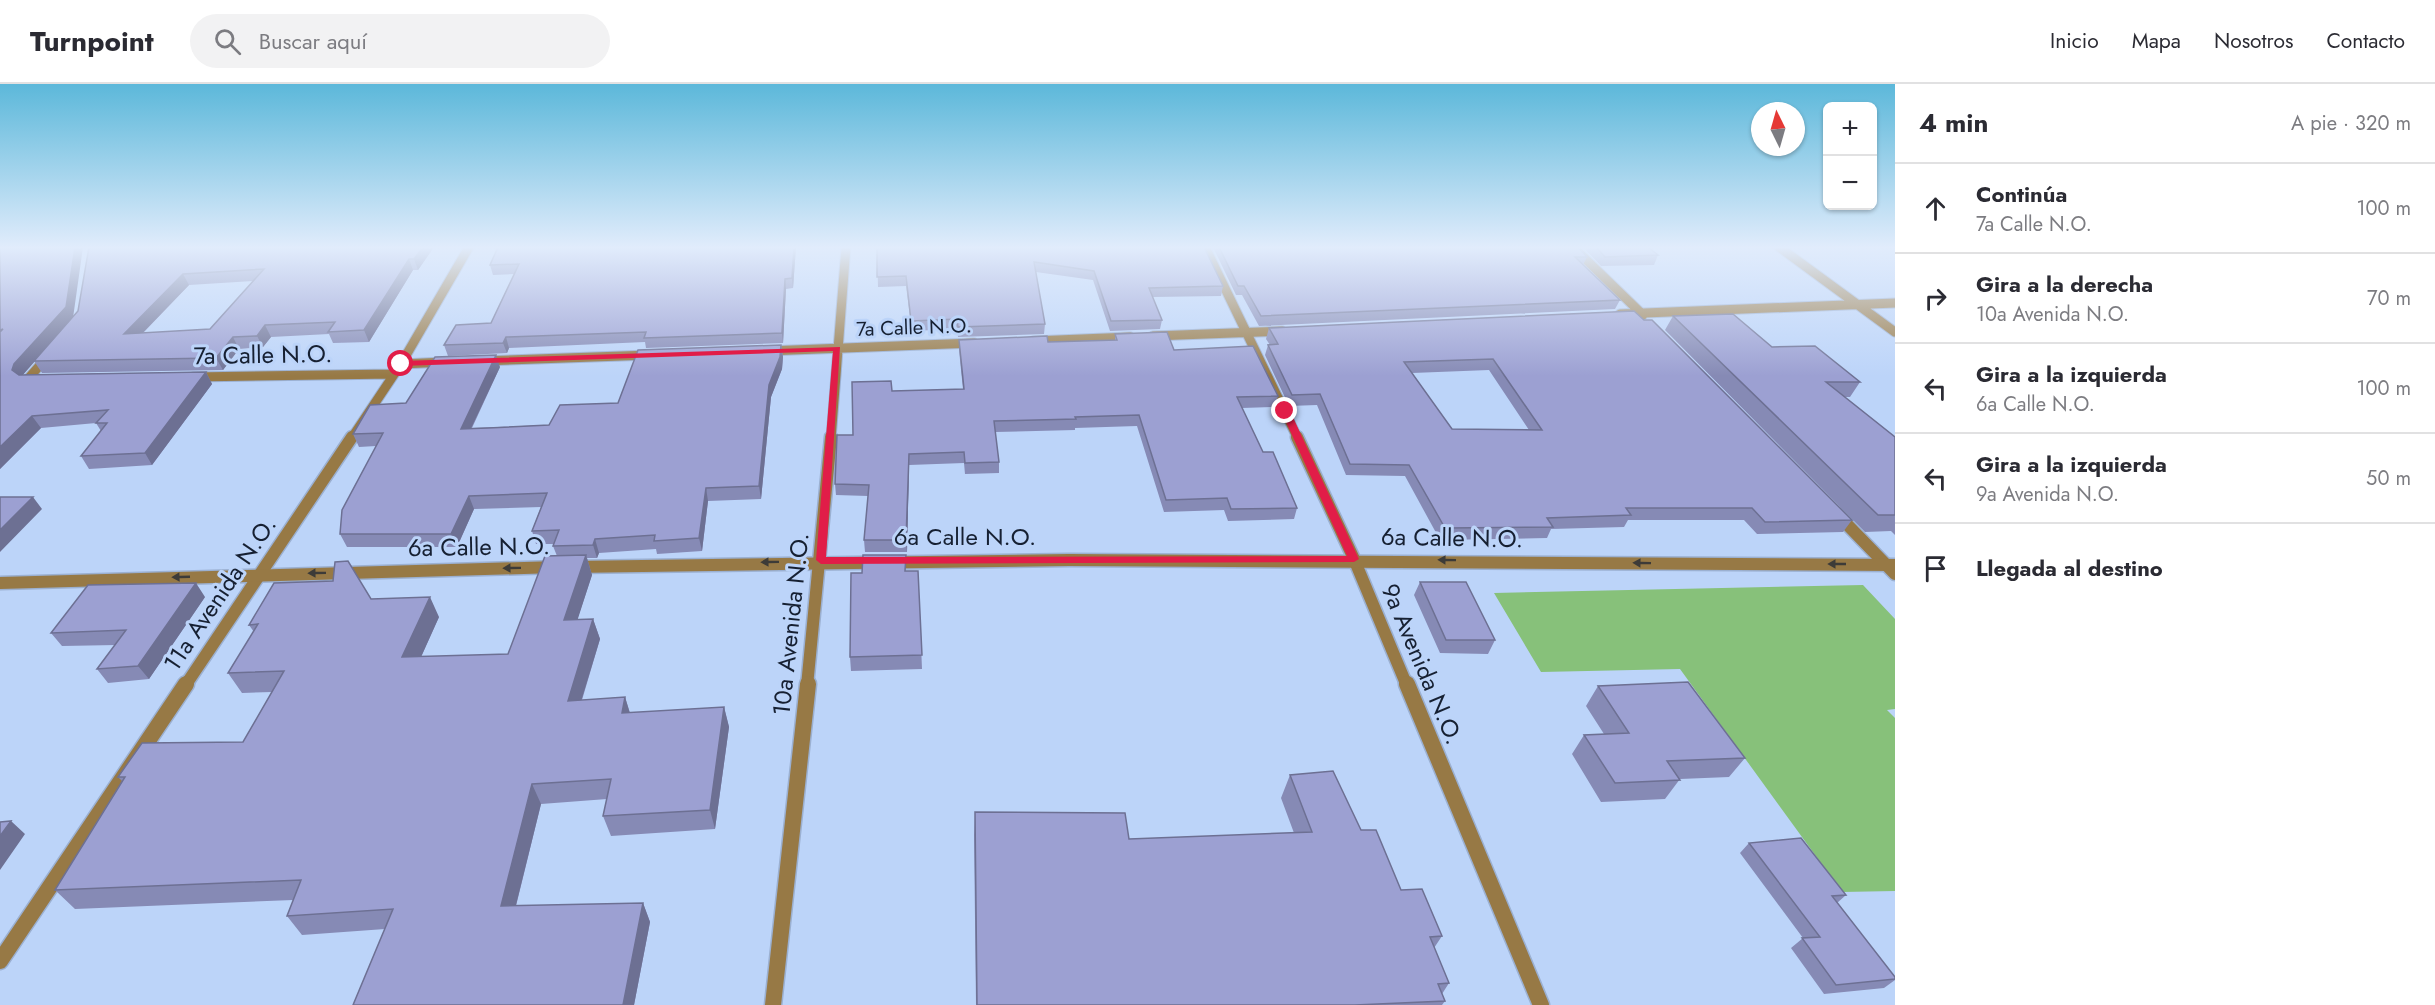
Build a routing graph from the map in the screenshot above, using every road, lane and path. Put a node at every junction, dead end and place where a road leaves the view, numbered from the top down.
1 (444, 290) edge
2 (842, 290) edge
3 (1225, 290) edge
4 (1617, 290) edge
5 (1837, 290) edge
6 (1895, 303) edge
7 (1857, 305) junction
8 (1641, 313) junction
9 (1605, 315) edge
10 (1650, 321) edge
11 (1294, 330) edge
12 (1895, 332) edge
13 (1246, 333) junction
14 (1024, 341) edge
15 (989, 342) edge
16 (57, 346) edge
17 (837, 348) junction
18 (755, 351) edge
19 (660, 354) edge
20 (472, 361) edge
21 (460, 362) edge
22 (401, 364) junction
23 (392, 374) junction
24 (180, 377) edge
25 (38, 380) edge
26 (1829, 506) edge
27 (1354, 559) junction
28 (821, 560) junction
29 (1892, 567) edge
30 (261, 575) junction
31 (0, 583) edge
32 (0, 961) edge
33 (773, 1005) edge
34 (1541, 1005) edge

1 - 22 street, 11a Avenida N.O.
2 - 17 street, 10a Avenida N.O.
3 - 13 street, 9a Avenida N.O.
4 - 8 street
5 - 7 street
6 - 7 street
7 - 8 street
7 - 12 street
8 - 9 street
8 - 10 street
11 - 13 street
13 - 14 street
13 - 27 street, 9a Avenida N.O.
15 - 17 street, 7a Calle N.O.
16 - 25 street
17 - 18 street, 7a Calle N.O.
17 - 28 street, 10a Avenida N.O.
19 - 20 street
21 - 22 street
22 - 23 street, 11a Avenida N.O.
23 - 24 street, 7a Calle N.O.
23 - 30 street, 11a Avenida N.O.
26 - 29 street
27 - 28 street, 6a Calle N.O.
29 -> 27 street, 6a Calle N.O.
27 - 34 street, 9a Avenida N.O.
28 -> 30 street, 6a Calle N.O.
28 - 33 street, 10a Avenida N.O.
30 -> 31 street, 6a Calle N.O.
30 - 32 street, 11a Avenida N.O.

